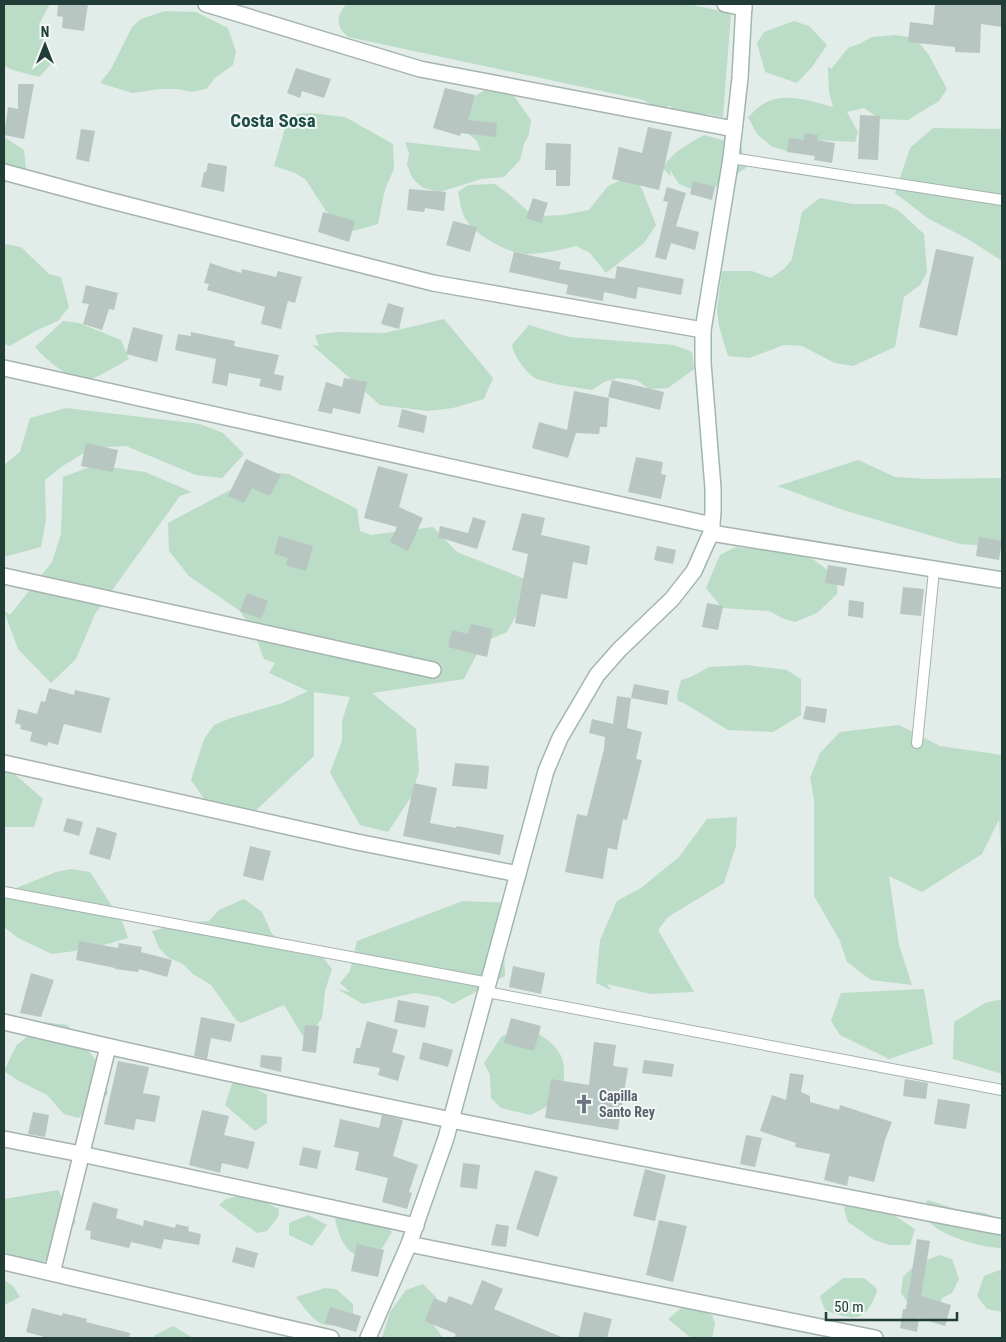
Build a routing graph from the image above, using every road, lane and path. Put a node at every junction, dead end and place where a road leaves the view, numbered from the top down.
1 (206, 4) edge
2 (724, 4) edge
3 (744, 6) edge
4 (734, 129) junction
5 (731, 158) junction
6 (4, 172) edge
7 (1002, 200) edge
8 (703, 330) junction
9 (4, 368) edge
10 (711, 529) junction
11 (934, 570) junction
12 (4, 576) edge
13 (1002, 580) edge
14 (433, 670) dead end
15 (917, 743) dead end
16 (4, 763) edge
17 (518, 874) junction
18 (4, 892) edge
19 (488, 988) junction
20 (4, 1022) edge
21 (108, 1047) junction
22 (1002, 1090) edge
23 (451, 1120) junction
24 (4, 1139) edge
25 (81, 1154) junction
26 (416, 1226) junction
27 (1002, 1227) edge
28 (409, 1244) junction
29 (4, 1262) edge
30 (52, 1273) junction
31 (331, 1338) edge
32 (368, 1338) edge
33 (875, 1338) edge

1 - 4 street
2 - 3 street
3 - 4 street
4 - 5 street
5 - 7 lane
5 - 8 street
6 - 8 street
8 - 10 street
9 - 10 street
10 - 11 street
10 - 17 street
11 - 13 street
11 - 15 lane
12 - 14 street
16 - 17 street
17 - 19 street
18 - 19 lane
19 - 22 lane
19 - 23 street
20 - 21 street
21 - 23 street
21 - 25 street
23 - 26 street
23 - 27 street
24 - 25 street
25 - 26 street
25 - 30 street
26 - 28 street
28 - 32 street
28 - 33 street
29 - 30 street
30 - 31 street

